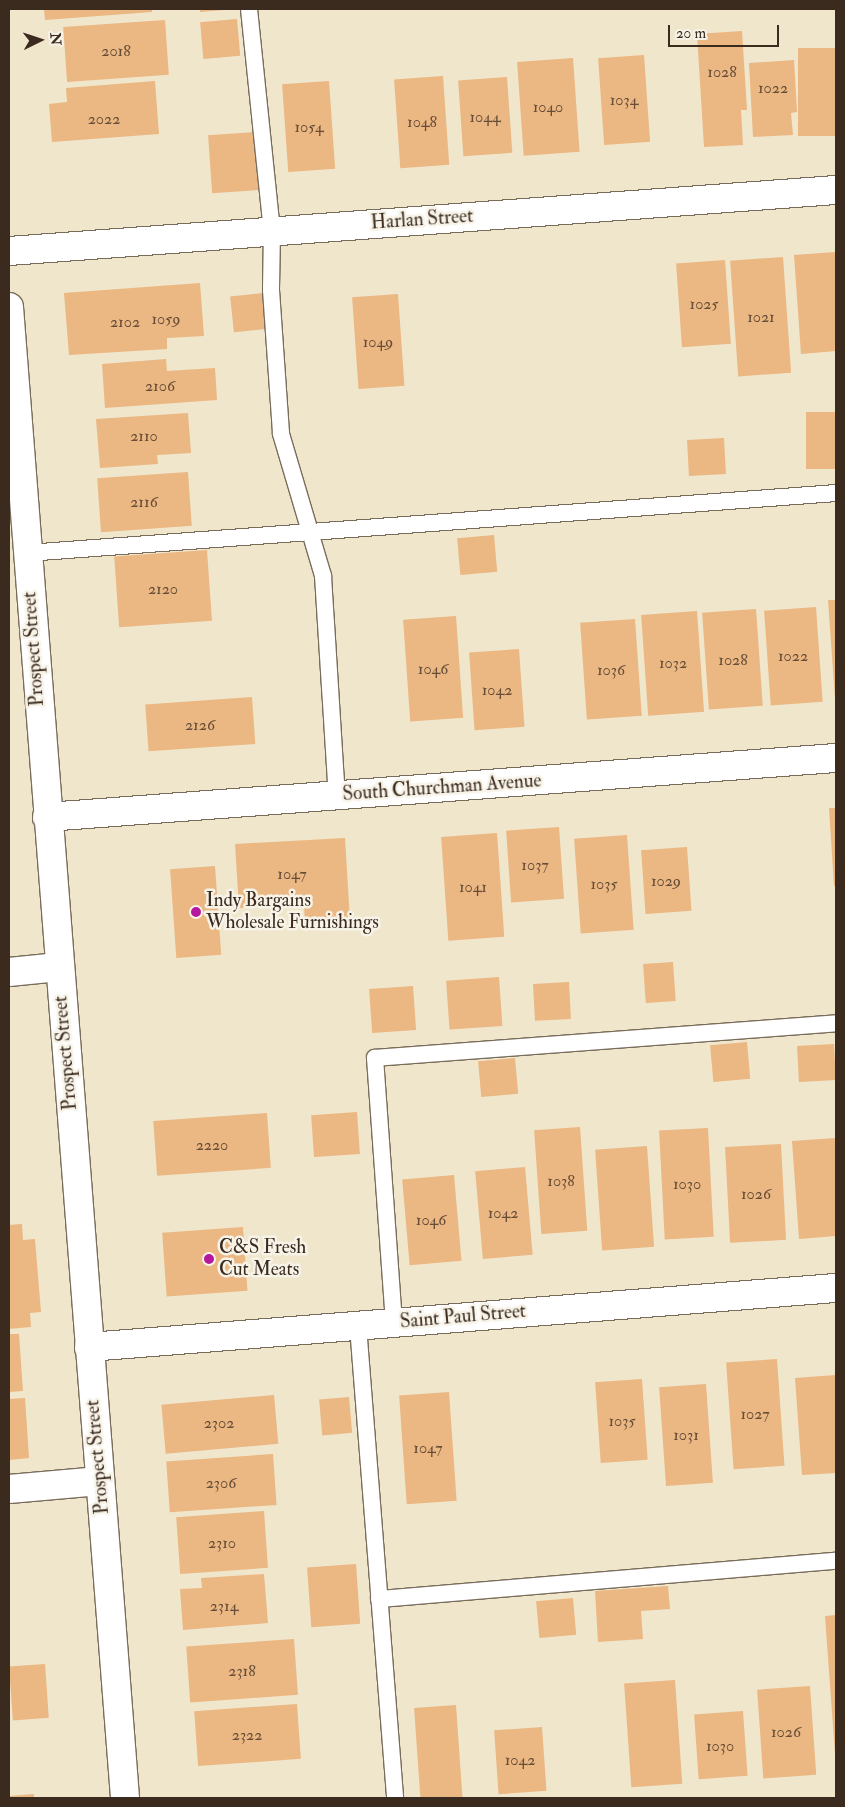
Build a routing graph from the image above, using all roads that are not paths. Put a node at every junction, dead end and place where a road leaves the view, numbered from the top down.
1 (249, 9) edge
2 (836, 190) edge
3 (272, 231) junction
4 (9, 251) edge
5 (9, 308) edge
6 (14, 447) edge
7 (836, 493) edge
8 (310, 532) junction
9 (27, 553) junction
10 (836, 758) edge
11 (337, 796) junction
12 (47, 817) junction
13 (59, 967) junction
14 (9, 972) edge
15 (836, 1023) edge
16 (836, 1288) edge
17 (394, 1323) junction
18 (358, 1326) junction
19 (89, 1347) junction
20 (100, 1481) junction
21 (9, 1489) edge
22 (836, 1561) edge
23 (379, 1599) junction
24 (125, 1798) edge
25 (394, 1798) edge

1 - 3 lane
2 - 3 street, Harlan Street
3 - 4 street, Harlan Street
3 - 8 lane
5 - 6 street, Prospect Street
6 - 9 street, Prospect Street
7 - 8 lane
8 - 9 lane
8 - 11 lane
9 - 12 street, Prospect Street
10 - 11 street, South Churchman Avenue
11 - 12 street, South Churchman Avenue
12 - 13 street, Prospect Street
13 - 14 street
13 - 19 street, Prospect Street
15 - 17 lane
16 - 17 street, Saint Paul Street
17 - 18 street, Saint Paul Street
18 - 19 street, Saint Paul Street
18 - 23 lane
19 - 20 street, Prospect Street
20 - 21 street
20 - 24 street, Prospect Street
22 - 23 lane
23 - 25 lane

